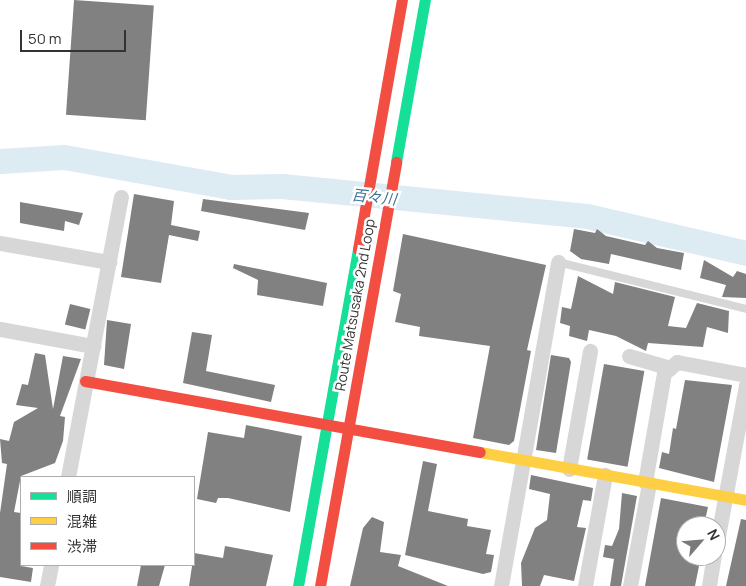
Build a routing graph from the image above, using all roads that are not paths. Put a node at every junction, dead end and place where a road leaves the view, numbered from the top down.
1 (402, 0) edge
2 (425, 0) edge
3 (121, 197) dead end
4 (0, 243) edge
5 (109, 262) junction
6 (558, 262) joint
7 (746, 309) edge
8 (0, 329) edge
9 (93, 346) junction
10 (590, 351) dead end
11 (629, 356) dead end
12 (670, 368) junction
13 (746, 374) edge
14 (85, 381) junction
15 (746, 385) edge
16 (328, 426) junction
17 (348, 429) junction
18 (523, 462) junction
19 (569, 469) junction
20 (605, 475) junction
21 (68, 476) edge
22 (647, 482) junction
23 (725, 496) junction
24 (746, 500) edge
25 (721, 516) edge
26 (51, 566) edge
27 (712, 566) edge
28 (48, 586) edge
29 (298, 586) edge
30 (320, 586) edge
31 (500, 586) edge
32 (585, 586) edge
33 (630, 586) edge
34 (709, 586) edge

1 - 16 main road, Route Matsusaka 2nd Loop
2 - 17 main road, Route Matsusaka 2nd Loop
3 - 5 street
4 - 5 street
5 - 9 street
6 - 7 lane
6 - 18 street
8 - 9 street
9 - 14 street
10 - 19 street
11 - 12 street
12 - 13 street
12 - 22 street
14 - 16 main road
14 - 21 street
15 - 23 street
16 - 17 main road
16 - 29 main road, Route Matsusaka 2nd Loop
17 - 18 main road
17 - 30 main road, Route Matsusaka 2nd Loop
18 - 19 main road
18 - 31 street
19 - 20 main road
20 - 22 main road
20 - 32 street
22 - 23 main road
22 - 33 street
23 - 24 main road
23 - 25 street
26 - 28 street
27 - 34 street

